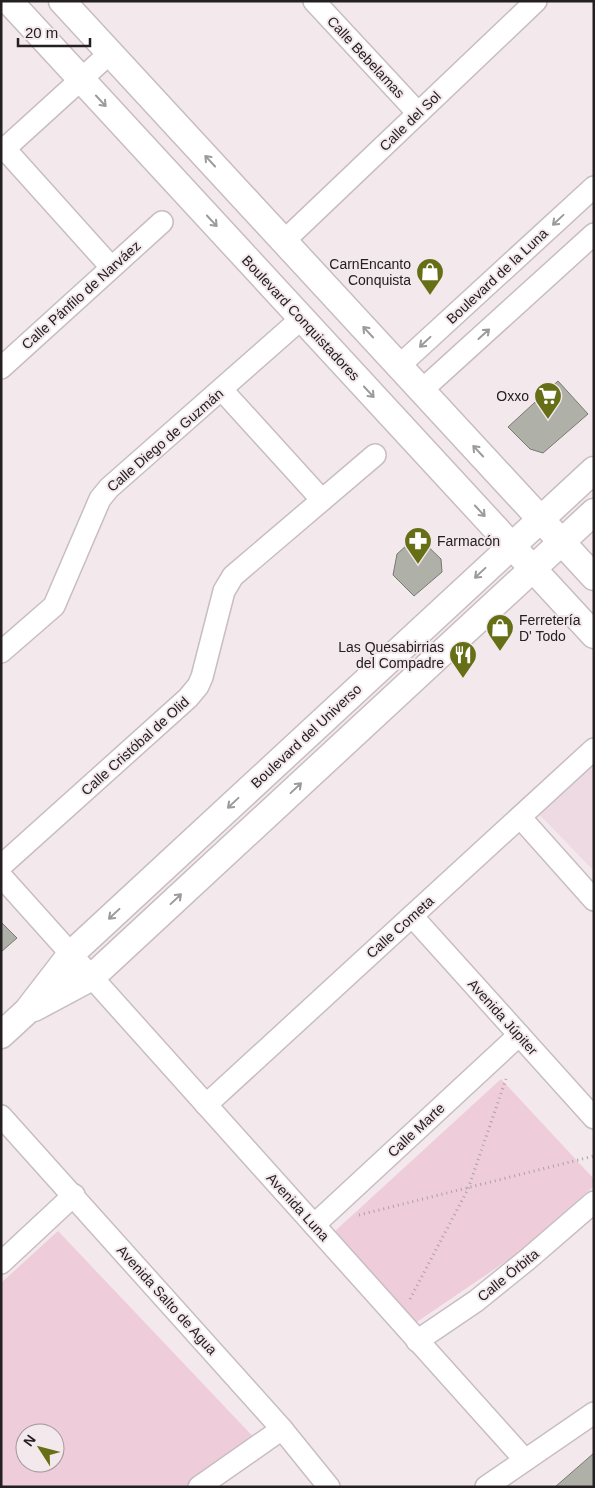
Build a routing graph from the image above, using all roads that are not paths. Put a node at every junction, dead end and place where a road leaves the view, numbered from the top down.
1 (9, 1) edge
2 (62, 1) edge
3 (314, 1) edge
4 (536, 1) edge
5 (110, 53) junction
6 (81, 79) junction
7 (418, 113) junction
8 (3, 151) edge
9 (594, 187) edge
10 (162, 222) dead end
11 (594, 234) edge
12 (538, 238) junction
13 (284, 240) junction
14 (562, 263) junction
15 (111, 267) junction
16 (302, 318) junction
17 (400, 365) junction
18 (1, 368) edge
19 (222, 390) junction
20 (422, 390) junction
21 (375, 455) dead end
22 (594, 470) edge
23 (322, 500) junction
24 (594, 512) edge
25 (540, 519) junction
26 (561, 542) junction
27 (511, 545) junction
28 (532, 568) junction
29 (594, 577) edge
30 (594, 635) edge
31 (1, 652) edge
32 (594, 749) edge
33 (520, 817) junction
34 (1, 866) edge
35 (1, 876) edge
36 (594, 900) edge
37 (412, 916) junction
38 (71, 954) junction
39 (92, 977) junction
40 (27, 1011) junction
41 (1, 1035) edge
42 (519, 1035) junction
43 (206, 1104) junction
44 (1, 1116) edge
45 (594, 1118) edge
46 (74, 1195) junction
47 (594, 1202) edge
48 (314, 1225) junction
49 (1, 1263) edge
50 (417, 1341) junction
51 (594, 1413) edge
52 (282, 1429) junction
53 (525, 1460) junction
54 (198, 1487) edge
55 (329, 1487) edge
56 (486, 1487) edge

1 - 6 street, Boulevard Conquistadores
2 - 5 street
3 - 7 street, Calle Bebelamas
4 - 7 street, Calle del Sol
5 - 6 street
13 -> 5 street
6 - 8 street
6 -> 16 street, Boulevard Conquistadores
7 - 13 street, Calle del Sol
8 - 15 street
9 -> 12 street, Boulevard de la Luna
10 - 15 street, Calle Pánfilo de Narváez
11 - 14 street
12 - 14 street
12 -> 17 street, Boulevard de la Luna
17 -> 13 street
20 -> 14 street
15 - 18 street, Calle Pánfilo de Narváez
16 - 19 street, Calle Diego de Guzmán
16 -> 27 street, Boulevard Conquistadores
17 - 20 street
19 - 23 street
19 - 31 street, Calle Diego de Guzmán
25 -> 20 street
21 - 23 street, Calle Cristóbal de Olid
22 - 25 street, Boulevard del Universo
23 - 34 street, Calle Cristóbal de Olid
24 - 26 street, Boulevard del Universo
25 - 26 street
25 - 27 street, Boulevard del Universo
26 - 28 street, Boulevard del Universo
26 - 29 street
27 - 28 street, Boulevard Conquistadores
27 -> 38 street, Boulevard del Universo
28 - 30 street, Boulevard Conquistadores
39 -> 28 street, Boulevard del Universo
32 - 33 street, Calle Cometa
33 - 36 street
33 - 37 street, Calle Cometa
35 - 38 street, Avenida Luna
37 - 42 street, Avenida Júpiter
37 - 43 street, Calle Cometa
38 - 39 street, Avenida Luna
38 - 40 street, Boulevard del Universo
39 - 40 street, Boulevard del Universo
39 - 43 street, Avenida Luna
40 - 41 street, Boulevard del Universo
42 - 45 street, Avenida Júpiter
42 - 48 street, Calle Marte
43 - 48 street, Avenida Luna
44 - 46 street, Avenida Salto de Agua
46 - 49 street
46 - 52 street, Avenida Salto de Agua
47 - 50 street, Calle Órbita
48 - 50 street, Avenida Luna
50 - 53 street, Avenida Luna
51 - 53 street
52 - 54 street
52 - 55 street, Avenida Salto de Agua
53 - 56 street

